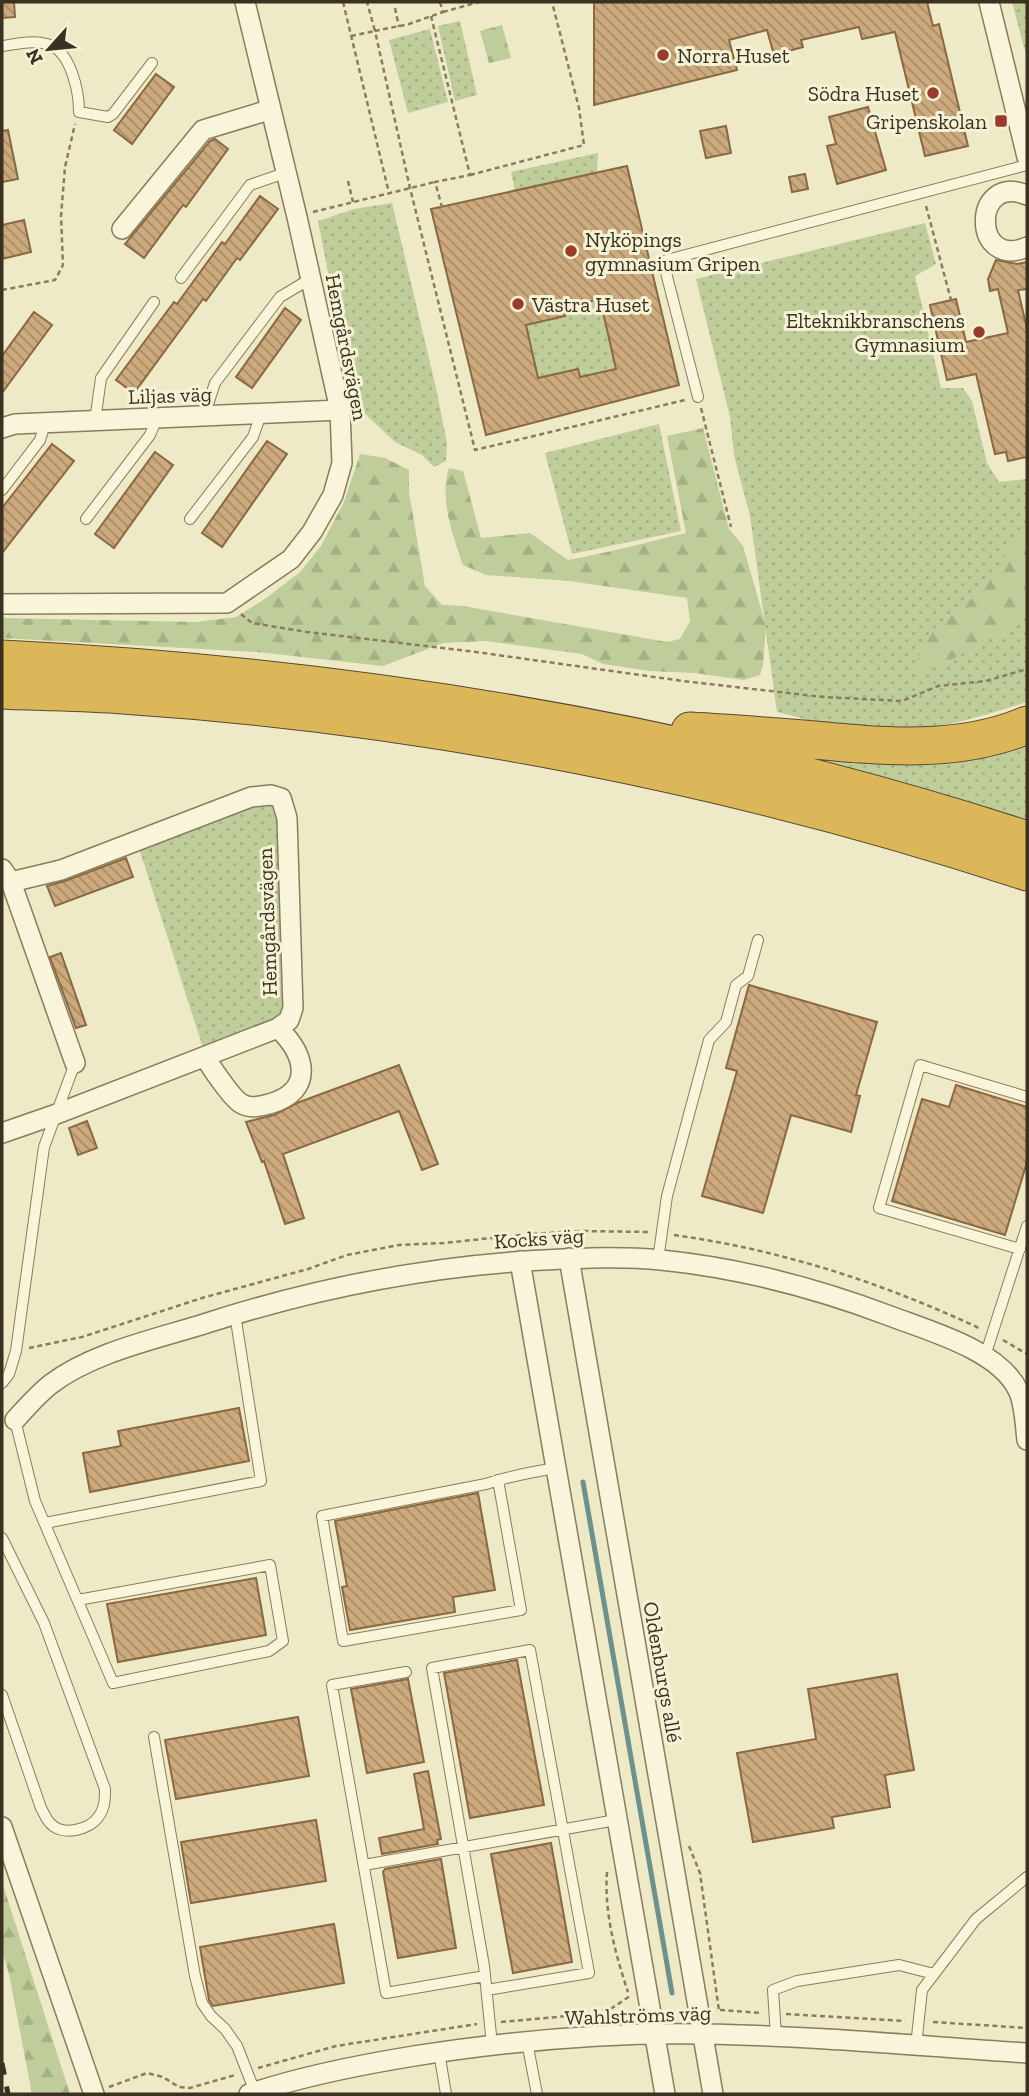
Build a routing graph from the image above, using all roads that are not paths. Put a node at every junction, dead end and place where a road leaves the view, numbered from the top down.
1 (244, 2) edge
2 (989, 2) edge
3 (2, 46) edge
4 (152, 63) dead end
5 (269, 110) junction
6 (1027, 157) edge
7 (1027, 165) edge
8 (285, 173) junction
9 (1027, 195) edge
10 (122, 229) dead end
11 (1027, 247) edge
12 (181, 278) dead end
13 (310, 279) junction
14 (154, 302) dead end
15 (698, 397) road end
16 (340, 410) junction
17 (261, 414) junction
18 (204, 416) junction
19 (157, 418) junction
20 (95, 421) junction
21 (46, 423) junction
22 (2, 428) edge
23 (2, 490) edge
24 (86, 519) dead end
25 (190, 519) dead end
26 (2, 604) edge
27 (2, 659) edge
28 (2, 690) edge
29 (546, 719) junction
30 (1027, 725) edge
31 (1027, 840) edge
32 (1027, 872) edge
33 (5, 879) edge
34 (758, 940) dead end
35 (278, 1028) junction
36 (205, 1057) junction
37 (75, 1063) joint
38 (1027, 1097) edge
39 (54, 1115) junction
40 (2, 1132) edge
41 (1027, 1226) edge
42 (1020, 1249) junction
43 (569, 1258) junction
44 (658, 1260) junction
45 (520, 1261) junction
46 (235, 1314) junction
47 (985, 1356) junction
48 (2, 1384) edge
49 (15, 1420) joint
50 (1027, 1440) edge
51 (556, 1468) junction
52 (498, 1480) junction
53 (45, 1523) junction
54 (2, 1538) edge
55 (78, 1600) junction
56 (406, 1672) dead end
57 (2, 1695) edge
58 (154, 1737) dead end
59 (616, 1820) junction
60 (2, 1827) edge
61 (563, 1829) junction
62 (463, 1847) junction
63 (364, 1865) junction
64 (1027, 1877) edge
65 (934, 1974) junction
66 (485, 1976) junction
67 (487, 1990) junction
68 (703, 2034) junction
69 (655, 2035) junction
70 (776, 2036) junction
71 (527, 2042) junction
72 (492, 2045) junction
73 (916, 2046) junction
74 (439, 2052) junction
75 (1027, 2053) edge
76 (252, 2093) edge
77 (94, 2094) edge
78 (446, 2094) edge
79 (537, 2094) edge
80 (665, 2094) edge
81 (713, 2094) edge

1 - 5 street, Hemgårdsvägen
2 - 6 street
3 - 4 lane
5 - 8 street, Hemgårdsvägen
5 - 10 street
7 - 15 lane
8 - 12 lane
8 - 13 street, Hemgårdsvägen
9 - 11 street
13 - 16 street, Hemgårdsvägen
13 - 18 lane
14 - 20 lane
16 - 17 street, Liljas väg
16 - 26 street, Hemgårdsvägen
17 - 18 street, Liljas väg
17 - 25 lane
18 - 19 street, Liljas väg
19 - 20 street, Liljas väg
19 - 24 lane
20 - 21 street, Liljas väg
21 - 22 street, Liljas väg
21 - 23 lane
27 - 29 highway
28 - 32 highway
29 - 30 highway
29 - 31 highway
33 - 35 street, Hemgårdsvägen
33 - 37 street, Hemgårdsvägen
34 - 44 lane
35 - 36 street
35 - 36 street
36 - 39 street
37 - 39 lane
38 - 42 lane
39 - 40 street
39 - 48 lane
41 - 42 lane
42 - 47 lane
43 - 44 street, Kocks väg
43 - 45 street, Kocks väg
43 - 68 street, Oldenburgs allé
44 - 47 street, Kocks väg
45 - 46 street, Kocks väg
45 - 51 street
46 - 49 street, Kocks väg
46 - 53 lane
47 - 50 street, Kocks väg
49 - 53 lane
51 - 52 lane
51 - 59 street
52 - 52 lane
53 - 55 lane
54 - 57 lane
55 - 55 lane
56 - 63 lane
58 - 76 lane, Wahlströms väg
59 - 61 lane
59 - 69 street
60 - 77 street
61 - 62 lane
61 - 62 lane
61 - 67 lane
62 - 63 lane
62 - 66 lane
63 - 66 lane
64 - 65 lane
65 - 70 lane
65 - 73 lane
66 - 67 lane
67 - 72 lane
68 - 69 street, Wahlströms väg
68 - 70 street, Wahlströms väg
68 - 81 street, Oldenburgs allé
69 - 71 street, Wahlströms väg
69 - 80 street
70 - 73 street, Wahlströms väg
71 - 72 street, Wahlströms väg
71 - 79 lane
72 - 74 street, Wahlströms väg
73 - 75 street, Wahlströms väg
74 - 76 street, Wahlströms väg
74 - 78 lane

